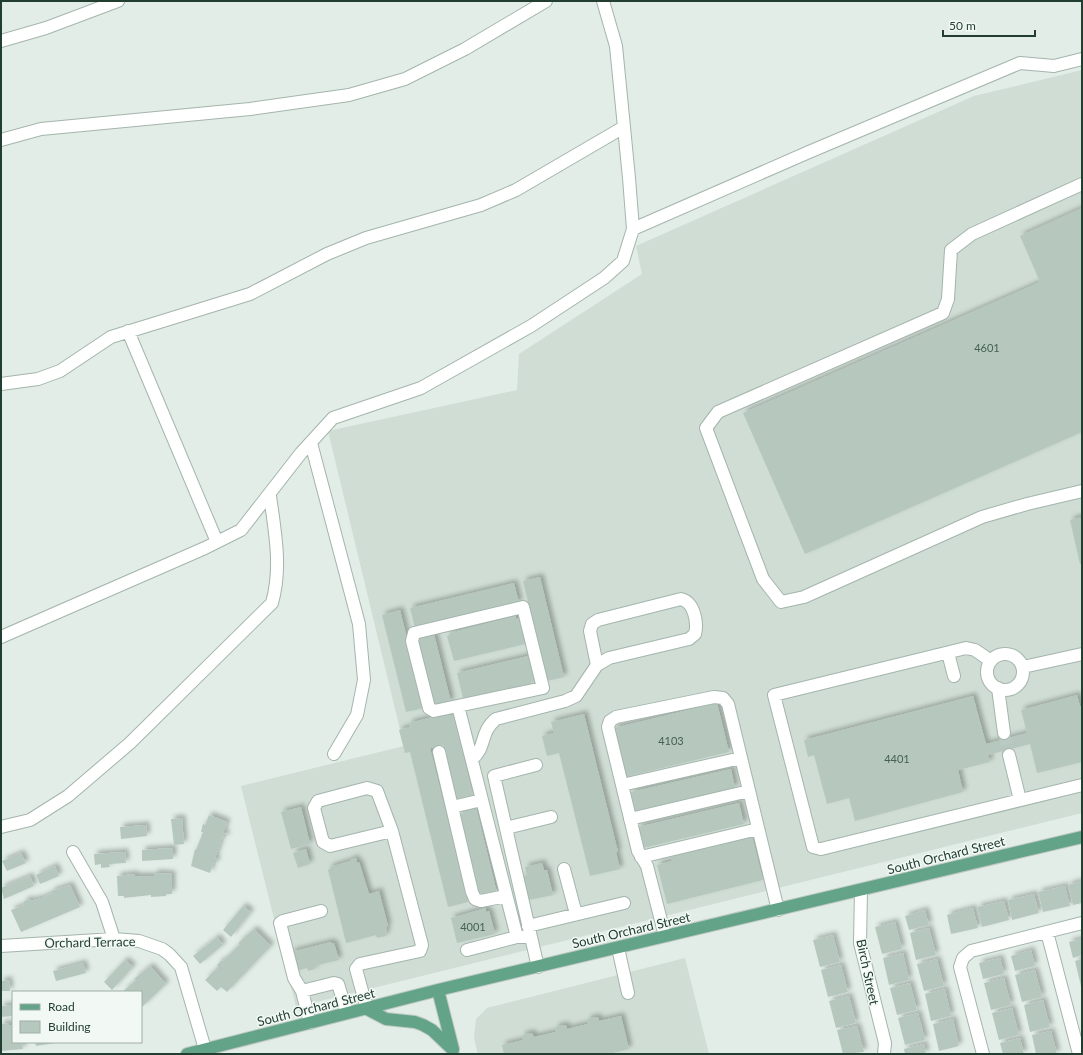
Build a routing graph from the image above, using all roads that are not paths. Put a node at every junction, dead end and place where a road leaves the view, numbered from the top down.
1 (118, 1) edge
2 (546, 1) edge
3 (603, 1) edge
4 (1, 41) edge
5 (1082, 59) edge
6 (624, 127) junction
7 (1, 140) edge
8 (1082, 184) edge
9 (633, 229) junction
10 (128, 331) junction
11 (1, 384) edge
12 (311, 443) junction
13 (1082, 491) edge
14 (270, 496) junction
15 (217, 542) junction
16 (1, 637) edge
17 (948, 653) junction
18 (1082, 654) edge
19 (991, 661) junction
20 (597, 665) junction
21 (1023, 667) junction
22 (954, 676) dead end
23 (998, 688) junction
24 (458, 706) junction
25 (1004, 733) tunnel mouth
26 (438, 752) dead end
27 (334, 754) dead end
28 (1009, 755) tunnel mouth
29 (741, 758) junction
30 (472, 759) junction
31 (536, 765) dead end
32 (1082, 785) edge
33 (622, 786) junction
34 (749, 791) junction
35 (482, 800) junction
36 (1020, 800) junction
37 (452, 807) junction
38 (551, 817) dead end
39 (630, 819) junction
40 (1, 827) edge
41 (506, 828) junction
42 (758, 828) junction
43 (392, 831) junction
44 (1082, 837) edge
45 (73, 852) dead end
46 (641, 856) junction
47 (564, 869) dead end
48 (861, 890) junction
49 (506, 896) junction
50 (624, 903) dead end
51 (778, 910) junction
52 (321, 911) dead end
53 (576, 914) junction
54 (1082, 924) edge
55 (530, 931) junction
56 (1047, 932) junction
57 (665, 936) junction
58 (517, 938) junction
59 (114, 939) junction
60 (1, 946) edge
61 (618, 948) junction
62 (467, 950) dead end
63 (538, 967) junction
64 (438, 990) junction
65 (302, 991) junction
66 (628, 993) dead end
67 (367, 1009) junction
68 (347, 1014) junction
69 (310, 1023) junction
70 (205, 1049) junction
71 (454, 1052) edge
72 (187, 1054) edge
73 (884, 1054) edge
74 (983, 1054) edge
75 (1079, 1054) edge

1 - 4 street
2 - 7 street
3 - 6 street
5 - 9 street
6 - 9 street
6 - 10 street
8 - 13 street
9 - 12 street
10 - 11 street
10 - 15 street
12 - 14 street
12 - 27 street
14 - 15 street
14 - 40 street
15 - 16 street
17 - 19 street
17 - 22 street
17 - 36 street
18 - 21 street
19 - 21 street
19 - 23 street
20 - 20 street
20 - 30 street
21 - 23 street
23 - 25 street
24 - 24 street
24 - 30 street
26 - 37 street
28 - 36 street
29 - 33 street
29 - 33 street
29 - 34 street
30 - 35 street
31 - 41 street
32 - 36 street
33 - 39 street
34 - 39 street
34 - 42 street
35 - 37 street
35 - 49 street
37 - 49 street
38 - 41 street
39 - 46 street
41 - 55 street
42 - 46 street
42 - 51 street
43 - 43 street
43 - 67 street
44 - 48 main road, South Orchard Street
45 - 59 street
46 - 57 street
47 - 53 street
48 - 51 main road, South Orchard Street
48 - 73 street, Birch Street
49 - 58 street
50 - 53 street
51 - 57 main road, South Orchard Street
52 - 65 street
53 - 55 street
54 - 56 street
55 - 58 street
55 - 63 street
56 - 74 street
56 - 75 street
57 - 61 main road, South Orchard Street
58 - 62 street
59 - 60 street, Orchard Terrace
59 - 70 street, Orchard Terrace
61 - 63 main road, South Orchard Street
61 - 66 street
63 - 64 main road, South Orchard Street
64 - 67 main road, South Orchard Street
64 - 71 main road
65 - 68 street
65 - 69 street
67 - 68 main road, South Orchard Street
67 - 71 main road
68 - 69 main road, South Orchard Street
69 - 70 main road, South Orchard Street
70 - 72 main road, South Orchard Street

